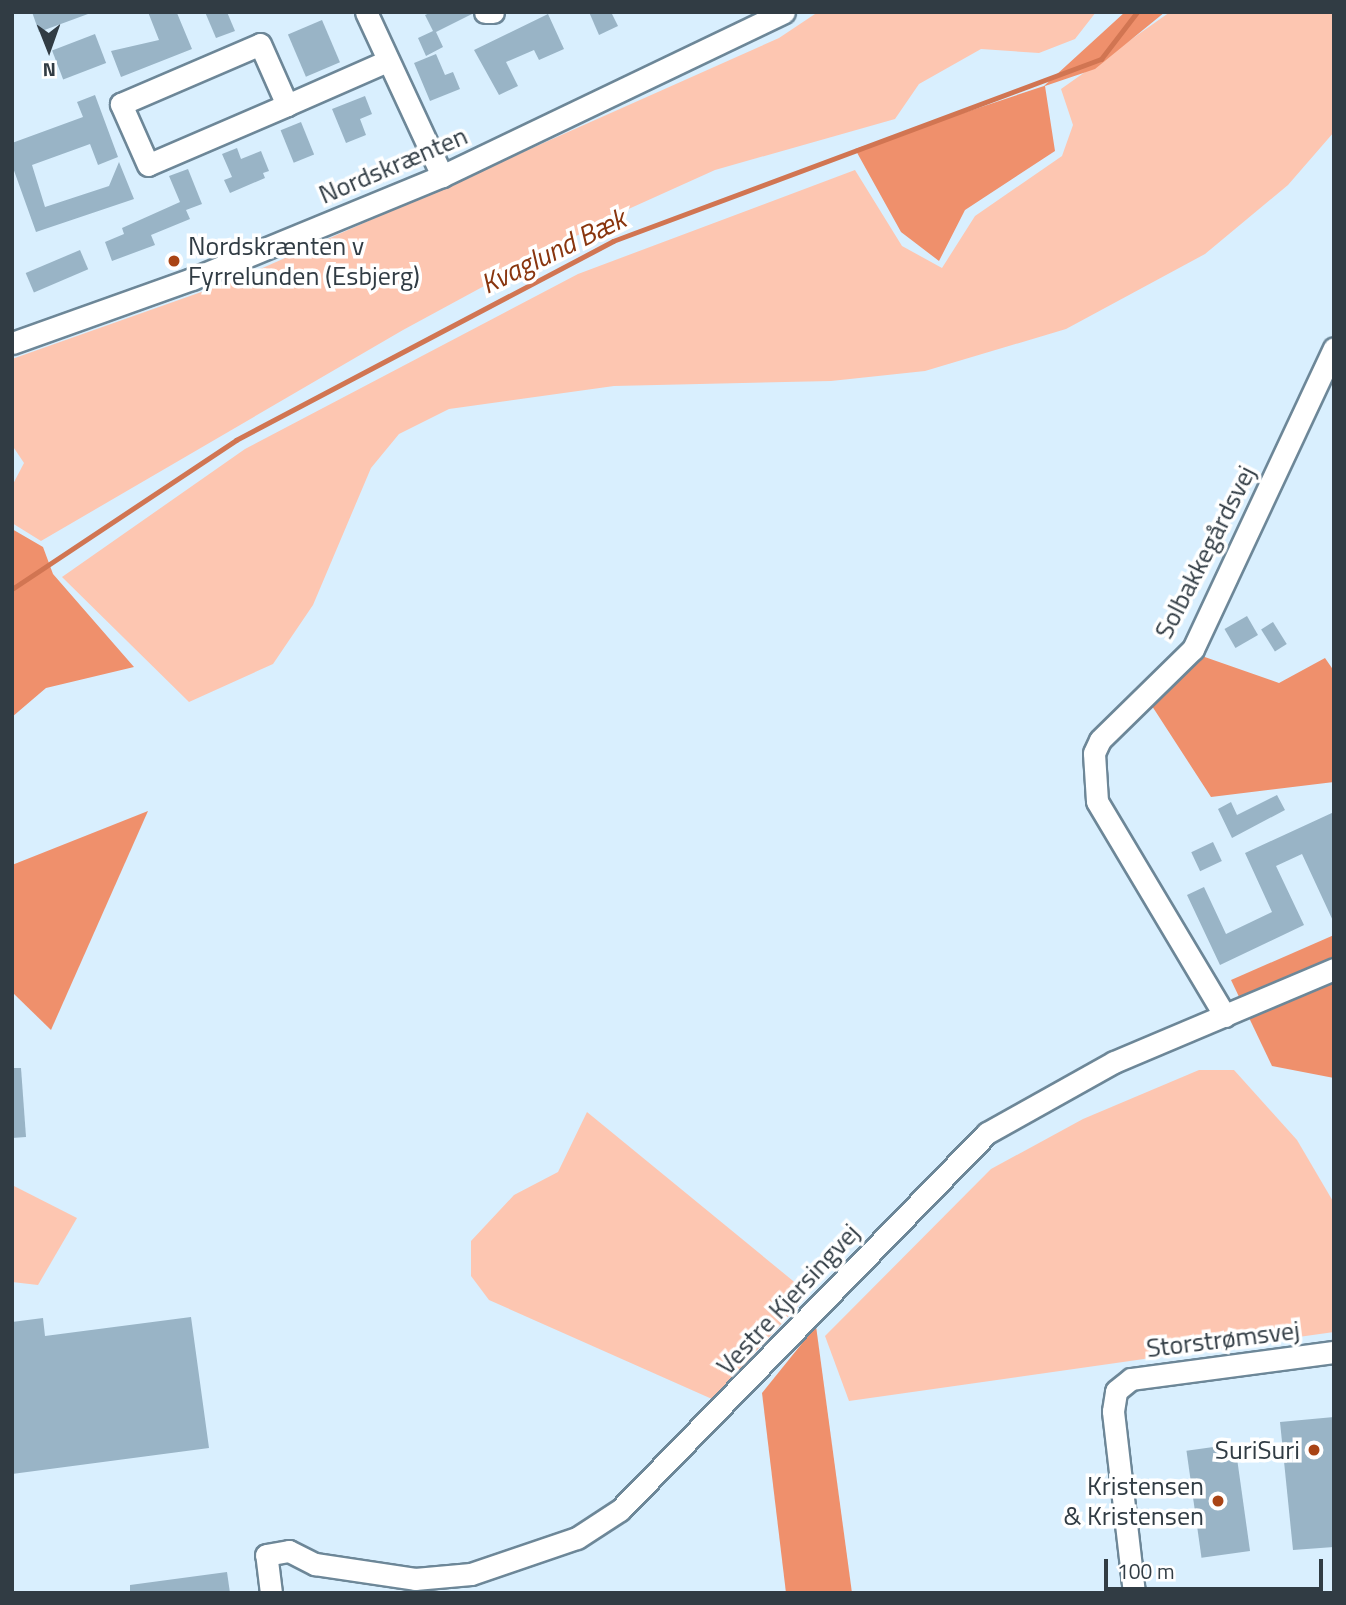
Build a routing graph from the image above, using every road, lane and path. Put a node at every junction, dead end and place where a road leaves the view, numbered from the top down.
1 (366, 12) edge
2 (485, 12) edge
3 (493, 12) edge
4 (784, 12) edge
5 (387, 61) junction
6 (287, 105) junction
7 (442, 176) junction
8 (12, 343) edge
9 (1334, 348) edge
10 (1334, 969) edge
11 (1225, 1016) junction
12 (1334, 1352) edge
13 (271, 1593) edge
14 (1134, 1593) edge

1 - 5 street
2 - 3 street
4 - 7 street, Nordskrænten
5 - 6 street
5 - 7 street
6 - 6 street
7 - 8 street, Nordskrænten
9 - 11 street, Solbakkegårdsvej
10 - 11 street, Vestre Kjersingvej
11 - 13 street, Vestre Kjersingvej
12 - 14 street, Storstrømsvej

